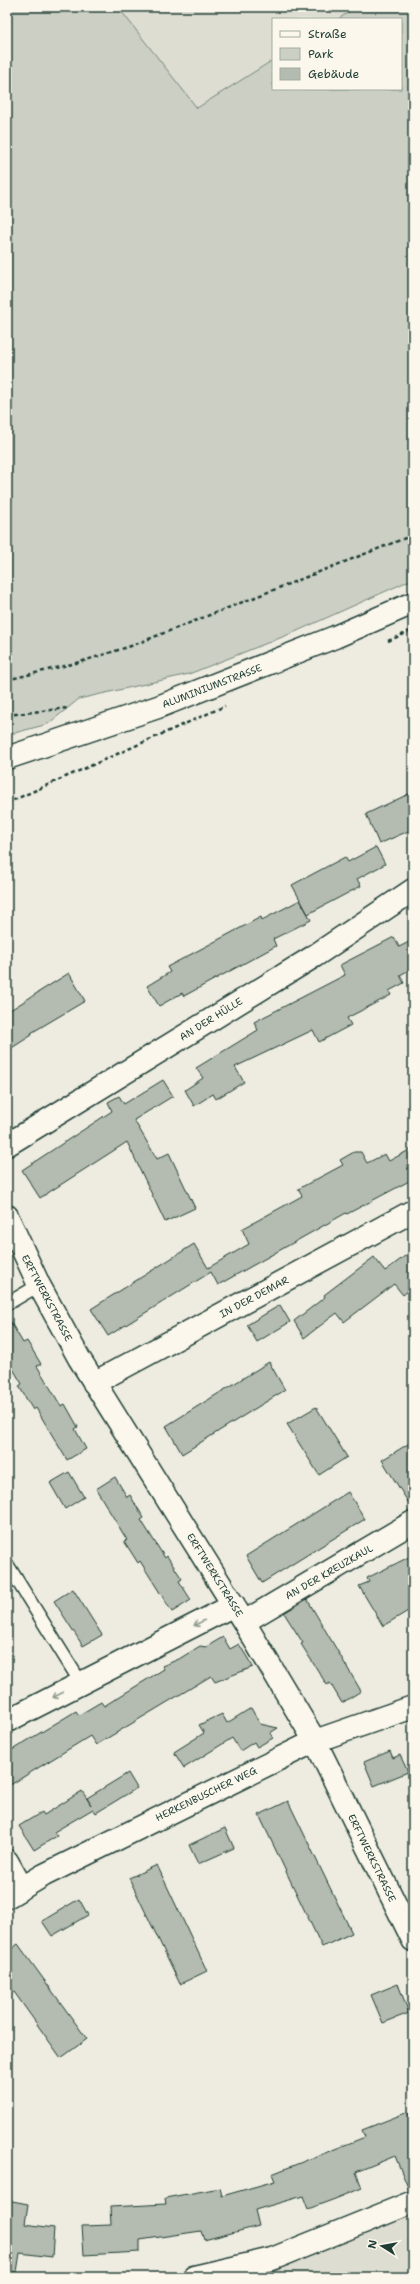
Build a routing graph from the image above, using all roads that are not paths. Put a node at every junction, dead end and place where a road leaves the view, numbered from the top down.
1 (413, 603) edge
2 (7, 758) edge
3 (413, 890) edge
4 (7, 1145) edge
5 (413, 1211) edge
6 (7, 1216) edge
7 (39, 1285) junction
8 (7, 1304) edge
9 (94, 1383) junction
10 (413, 1522) edge
11 (7, 1564) edge
12 (239, 1613) junction
13 (81, 1683) junction
14 (413, 1707) edge
15 (7, 1721) edge
16 (315, 1741) junction
17 (7, 1861) edge
18 (15, 1892) edge
19 (413, 1940) edge
20 (413, 2202) edge
21 (194, 2277) edge

1 - 2 street, ALUMINIUMSTRASSE
3 - 4 street, AN DER HÜLLE
5 - 9 street, IN DER DEMAR
6 - 7 street, ERFTWERKSTRASSE
7 - 8 lane
7 - 9 street, ERFTWERKSTRASSE
9 - 12 street, ERFTWERKSTRASSE
10 - 12 street, AN DER KREUZKAUL
11 - 13 lane
12 -> 13 street
12 - 16 street, ERFTWERKSTRASSE
13 -> 15 street
14 - 16 street, HERKENBUSCHER WEG
16 - 18 street, HERKENBUSCHER WEG
16 - 19 street, ERFTWERKSTRASSE
17 - 18 street
20 - 21 street

